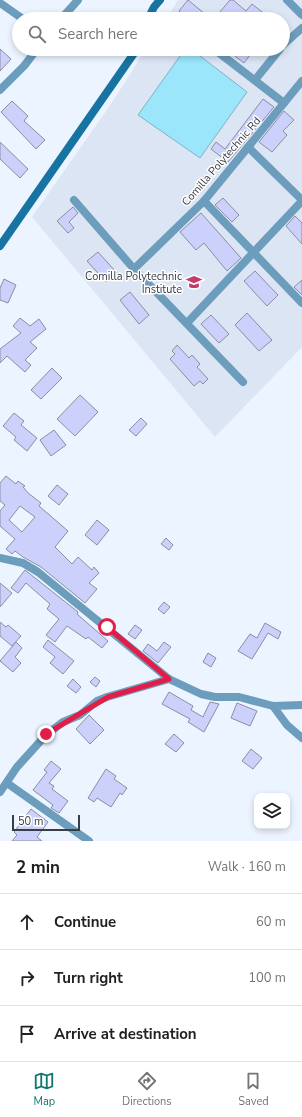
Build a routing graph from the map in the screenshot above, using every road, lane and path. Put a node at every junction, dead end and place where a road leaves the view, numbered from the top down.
1 (78, 0) edge
2 (160, 0) edge
3 (287, 0) edge
4 (0, 3) edge
5 (13, 12) edge
6 (67, 12) edge
7 (152, 12) edge
8 (302, 15) edge
9 (302, 28) edge
10 (290, 39) edge
11 (32, 56) edge
12 (132, 56) edge
13 (223, 56) edge
14 (274, 56) edge
15 (255, 80) junction
16 (302, 80) edge
17 (0, 90) edge
18 (284, 103) junction
19 (248, 147) junction
20 (74, 200) dead end
21 (302, 200) edge
22 (204, 201) junction
23 (0, 246) edge
24 (134, 269) junction
25 (302, 303) edge
26 (187, 323) junction
27 (243, 382) dead end
28 (0, 558) edge
29 (169, 679) junction
30 (302, 705) edge
31 (273, 706) junction
32 (302, 738) edge
33 (7, 783) junction
34 (0, 792) edge
35 (89, 841) edge

1 - 6 street
2 - 7 main road
3 - 8 street
4 - 5 street
9 - 10 street
11 - 17 street
12 - 23 main road
13 - 15 street
14 - 15 street
15 - 18 street
16 - 18 street, Comilla Polytechnic Rd
18 - 19 street, Comilla Polytechnic Rd
19 - 21 street
19 - 22 street, Comilla Polytechnic Rd
20 - 24 street
21 - 26 street
22 - 24 street, Comilla Polytechnic Rd
22 - 25 street
24 - 26 street
26 - 27 street
28 - 29 street
29 - 31 street
29 - 33 street
30 - 31 street
31 - 32 street
33 - 34 street
33 - 35 street

